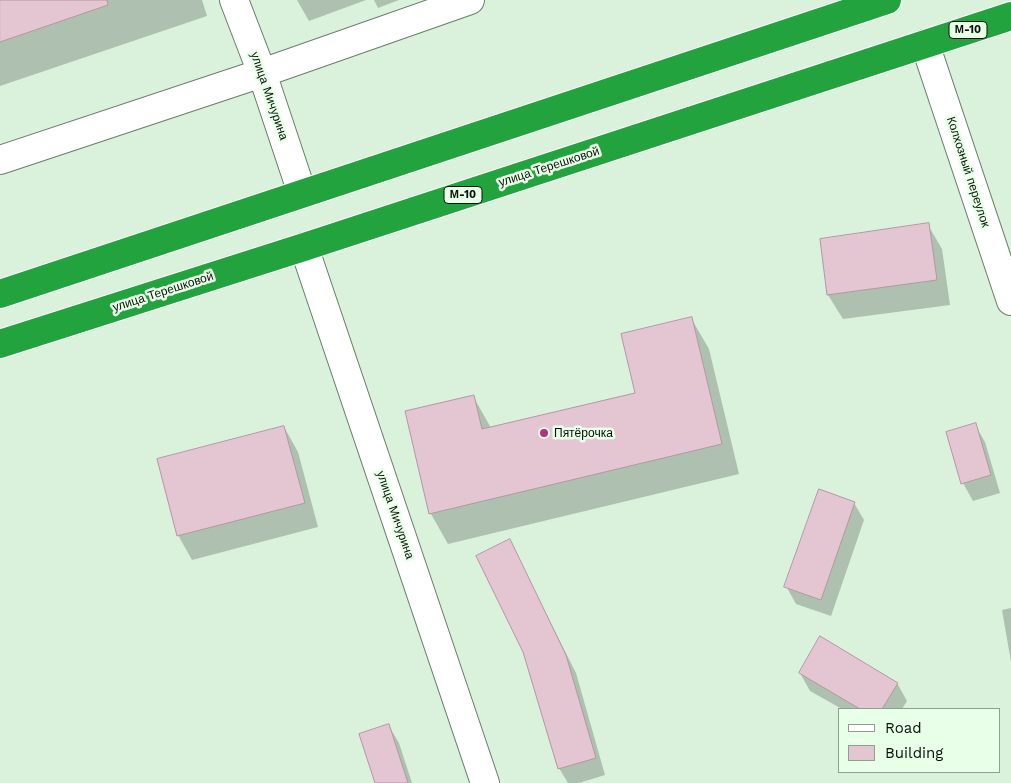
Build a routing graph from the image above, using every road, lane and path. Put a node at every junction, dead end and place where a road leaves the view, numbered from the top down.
1 (234, 0) edge
2 (470, 0) edge
3 (887, 0) edge
4 (1011, 16) edge
5 (925, 44) junction
6 (262, 73) junction
7 (0, 160) edge
8 (302, 193) junction
9 (304, 247) junction
10 (0, 294) edge
11 (1011, 301) edge
12 (0, 344) edge
13 (485, 783) edge

1 - 6 street, улица Мичурина
2 - 6 street
3 - 8 highway
4 - 5 highway, улица Терешковой / М-10
5 - 9 highway, улица Терешковой / М-10
5 - 11 street, Колхозный переулок
6 - 7 street
6 - 8 street, улица Мичурина
8 - 10 highway
9 - 12 highway, улица Терешковой / М-10
9 - 13 street, улица Мичурина

